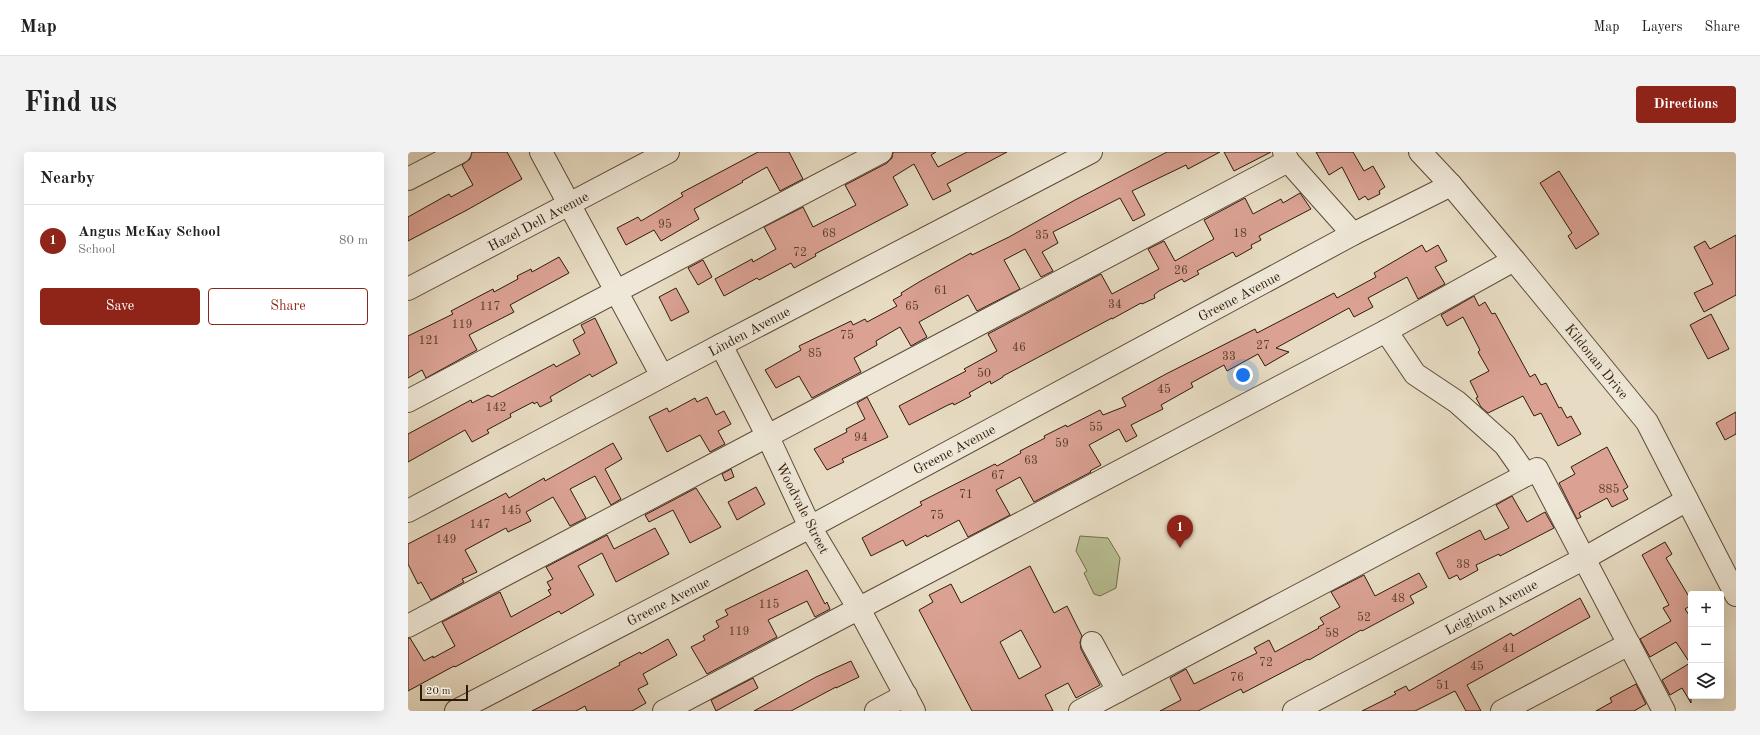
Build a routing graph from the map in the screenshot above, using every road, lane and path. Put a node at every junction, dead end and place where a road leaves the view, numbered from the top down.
1 (460, 152) edge
2 (541, 152) edge
3 (668, 152) edge
4 (880, 152) edge
5 (1091, 152) edge
6 (1420, 152) edge
7 (1286, 156) edge
8 (408, 179) edge
9 (1451, 184) junction
10 (569, 204) junction
11 (1353, 234) junction
12 (1514, 260) junction
13 (408, 289) edge
14 (617, 291) junction
15 (1386, 331) junction
16 (721, 345) junction
17 (662, 376) junction
18 (408, 401) edge
19 (767, 435) junction
20 (1526, 475) junction
21 (1687, 500) junction
22 (408, 511) edge
23 (810, 527) junction
24 (1585, 558) junction
25 (1736, 595) edge
26 (860, 608) junction
27 (408, 626) edge
28 (1092, 643) dead end
29 (1629, 644) junction
30 (1118, 691) junction
31 (910, 703) edge
32 (456, 711) edge
33 (664, 711) edge
34 (876, 711) edge
35 (1080, 711) edge
36 (1294, 711) edge
37 (1502, 711) edge
38 (1664, 711) edge

1 - 8 street
2 - 10 street
3 - 10 street, Hazel Dell Avenue
4 - 14 street
5 - 16 street, Linden Avenue
6 - 9 street, Kildonan Drive
7 - 11 street
7 - 19 street
9 - 11 street, Greene Avenue
9 - 12 street, Kildonan Drive
10 - 13 street, Hazel Dell Avenue
10 - 14 street
11 - 23 street, Greene Avenue
12 - 15 street
12 - 21 street, Kildonan Drive
14 - 17 street
14 - 18 street
15 - 20 street
15 - 26 street
16 - 17 street, Linden Avenue
16 - 19 street, Woodvale Street
17 - 22 street, Linden Avenue
19 - 23 street, Woodvale Street
19 - 27 street
20 - 24 street
20 - 30 street
21 - 24 street, Leighton Avenue
21 - 25 street, Kildonan Drive
23 - 26 street, Woodvale Street
23 - 32 street, Greene Avenue
24 - 29 street
24 - 36 street, Leighton Avenue
26 - 31 street, Woodvale Street
26 - 33 street
28 - 30 street
29 - 37 street
29 - 38 street
30 - 35 street
31 - 34 street

